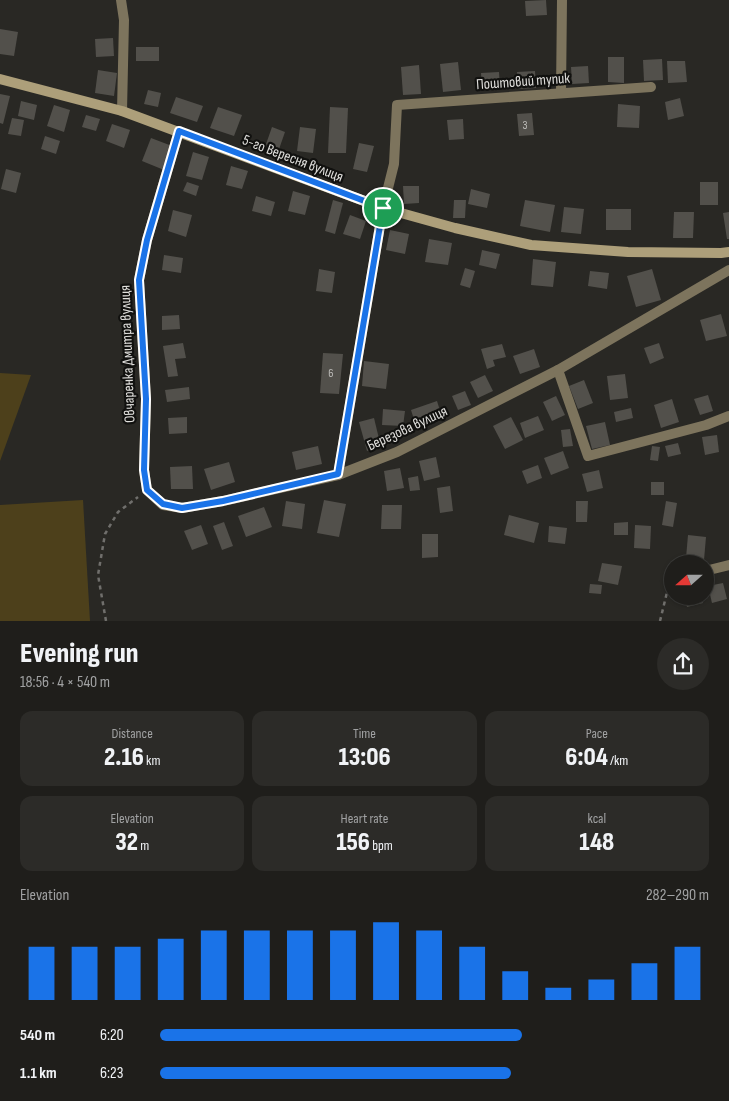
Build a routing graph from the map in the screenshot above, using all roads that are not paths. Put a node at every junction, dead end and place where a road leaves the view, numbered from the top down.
1 (121, 0) edge
2 (562, 0) edge
3 (0, 79) edge
4 (651, 87) dead end
5 (561, 93) junction
6 (122, 111) junction
7 (179, 131) junction
8 (383, 208) junction
9 (729, 252) edge
10 (729, 270) edge
11 (558, 370) junction
12 (729, 416) edge
13 (338, 474) junction
14 (147, 490) joint
15 (729, 565) edge
16 (714, 569) edge

1 - 6 street
2 - 5 street
3 - 6 street, 5-го Вересня вулиця
4 - 5 street, Поштовий тупик
5 - 8 street, Поштовий тупик
6 - 7 street, 5-го Вересня вулиця
7 - 8 street, 5-го Вересня вулиця
7 - 14 street, Овчаренка Дмитра вулиця
8 - 9 street, 5-го Вересня вулиця
8 - 13 street
10 - 11 street, Березова вулиця
11 - 12 street
11 - 13 street, Березова вулиця
13 - 14 street, Березова вулиця
15 - 16 street

